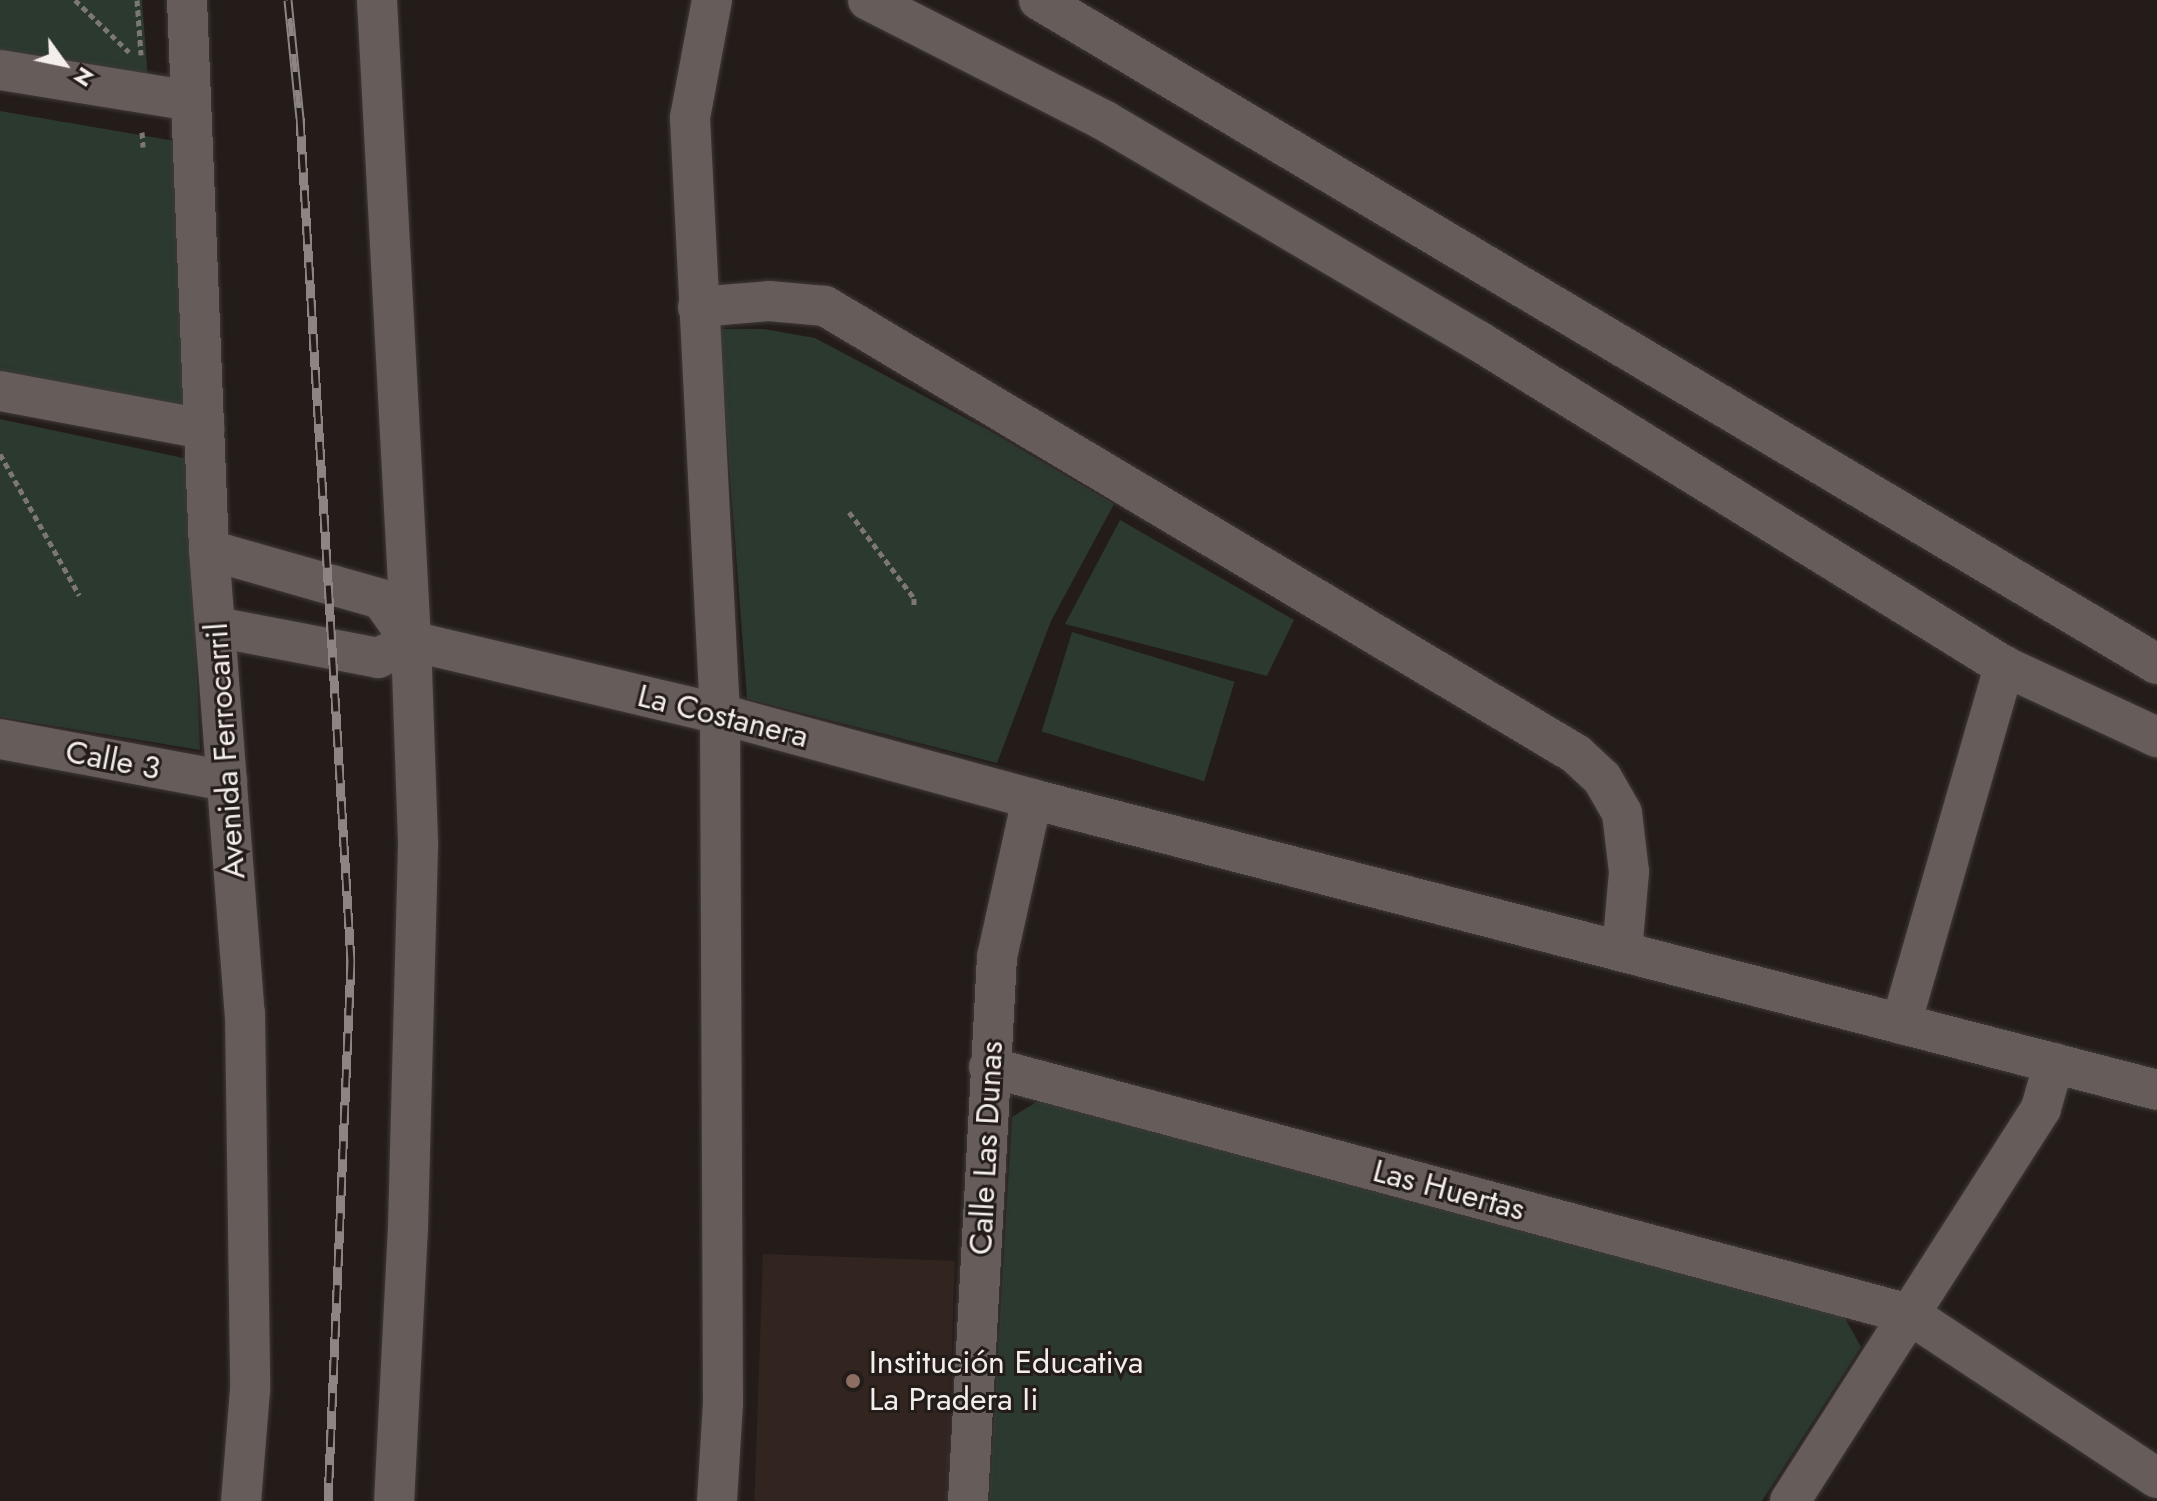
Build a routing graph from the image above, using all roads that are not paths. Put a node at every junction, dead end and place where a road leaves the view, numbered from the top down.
1 (187, 0) edge
2 (377, 0) edge
3 (712, 0) edge
4 (868, 0) edge
5 (1039, 0) edge
6 (0, 70) edge
7 (191, 101) junction
8 (698, 307) junction
9 (0, 391) edge
10 (204, 429) junction
11 (209, 550) junction
12 (216, 627) junction
13 (411, 641) junction
14 (2157, 664) edge
15 (2004, 666) junction
16 (720, 714) junction
17 (2157, 737) edge
18 (0, 739) edge
19 (227, 781) junction
20 (1032, 799) junction
21 (1622, 952) junction
22 (1901, 1024) junction
23 (2054, 1063) junction
24 (989, 1067) junction
25 (2157, 1090) edge
26 (1909, 1314) junction
27 (2157, 1478) edge
28 (2157, 1484) edge
29 (241, 1501) edge
30 (394, 1501) edge
31 (717, 1501) edge
32 (968, 1501) edge
33 (1790, 1501) edge
34 (2146, 1501) edge

1 - 7 street, Avenida Ferrocarril
2 - 13 street
3 - 8 street
4 - 15 street
5 - 14 street
6 - 7 street
7 - 10 street, Avenida Ferrocarril
8 - 16 street
8 - 21 street
9 - 10 street
10 - 11 street, Avenida Ferrocarril
11 - 12 street, Avenida Ferrocarril
11 - 13 street
12 - 13 street
12 - 19 street, Avenida Ferrocarril
13 - 16 street, La Costanera
13 - 30 street
15 - 17 street
15 - 22 street
16 - 20 street, La Costanera
16 - 31 street
18 - 19 street, Calle 3
19 - 29 street, Avenida Ferrocarril
20 - 21 street, La Costanera
20 - 24 street, Calle Las Dunas
21 - 22 street, La Costanera
22 - 23 street, La Costanera
23 - 25 street, La Costanera
23 - 26 street
24 - 26 street, Las Huertas
24 - 32 street, Calle Las Dunas
26 - 27 street, Las Huertas
26 - 33 street
28 - 34 street

